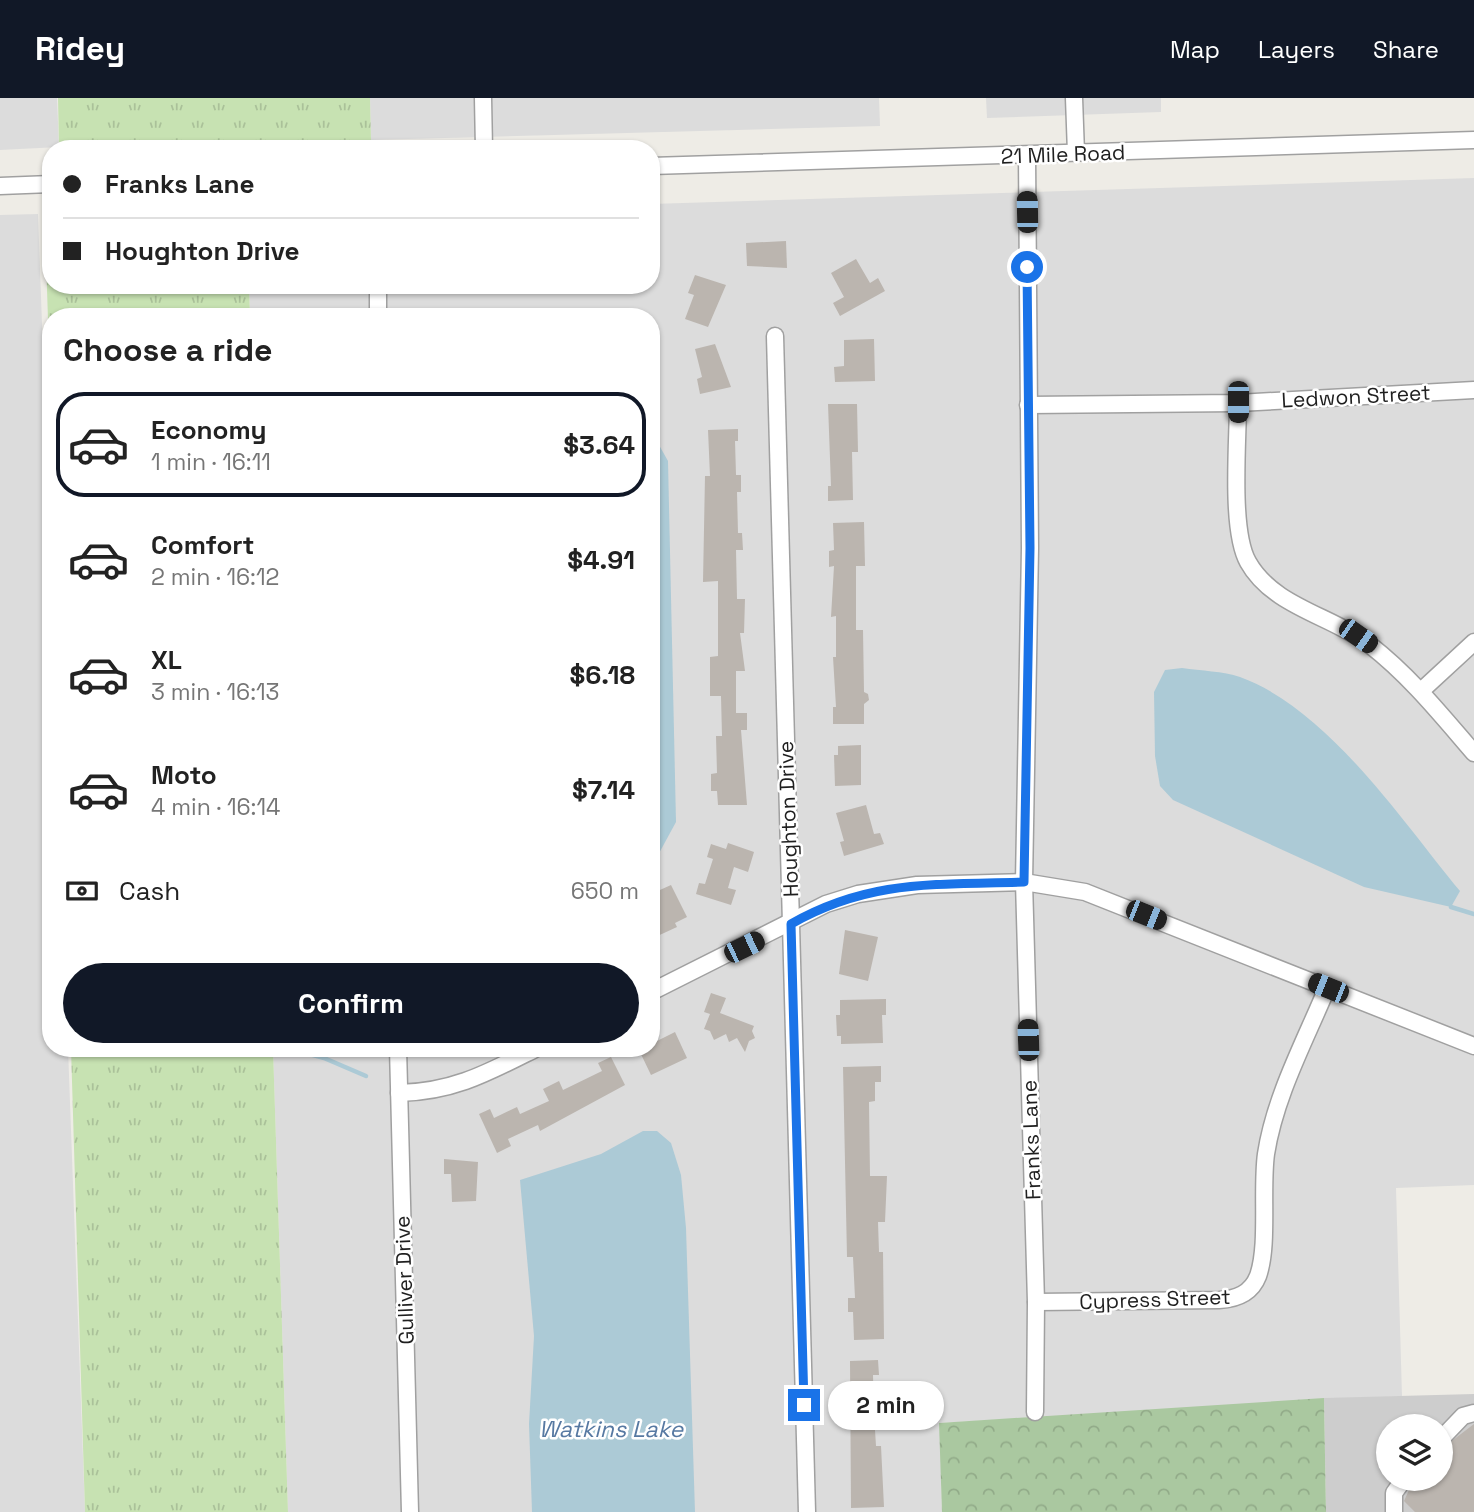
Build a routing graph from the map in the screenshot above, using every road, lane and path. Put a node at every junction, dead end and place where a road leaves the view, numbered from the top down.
1 (483, 98) edge
2 (1074, 98) edge
3 (484, 140) edge
4 (1474, 140) edge
5 (1076, 153) junction
6 (1027, 155) junction
7 (660, 166) edge
8 (42, 184) edge
9 (0, 186) edge
10 (775, 336) dead end
11 (1474, 390) edge
12 (1238, 402) junction
13 (1028, 405) junction
14 (1474, 642) edge
15 (1421, 691) junction
16 (1474, 753) edge
17 (1024, 882) junction
18 (791, 924) junction
19 (660, 988) edge
20 (1328, 988) junction
21 (1474, 1046) edge
22 (398, 1057) edge
23 (517, 1057) edge
24 (399, 1093) junction
25 (1035, 1302) junction
26 (1035, 1412) dead end
27 (1474, 1413) edge
28 (1453, 1426) edge
29 (1395, 1491) edge
30 (410, 1512) edge
31 (807, 1512) edge
32 (1394, 1512) edge

1 - 3 street
2 - 5 street
4 - 5 street, 21 Mile Road
5 - 6 street, 21 Mile Road
6 - 7 street, 21 Mile Road
6 - 13 street, Franks Lane
8 - 9 street
10 - 18 street, Houghton Drive
11 - 12 street, Ledwon Street
12 - 13 street, Ledwon Street
12 - 15 street
13 - 17 street, Franks Lane
14 - 15 street
15 - 16 street
17 - 18 street
17 - 20 street
17 - 25 street, Franks Lane
18 - 19 street
18 - 31 street, Houghton Drive
20 - 21 street
20 - 25 street, Cypress Street
22 - 24 street, Gulliver Drive
23 - 24 street
24 - 30 street, Gulliver Drive
25 - 26 street, Franks Lane
27 - 28 street
29 - 32 street

